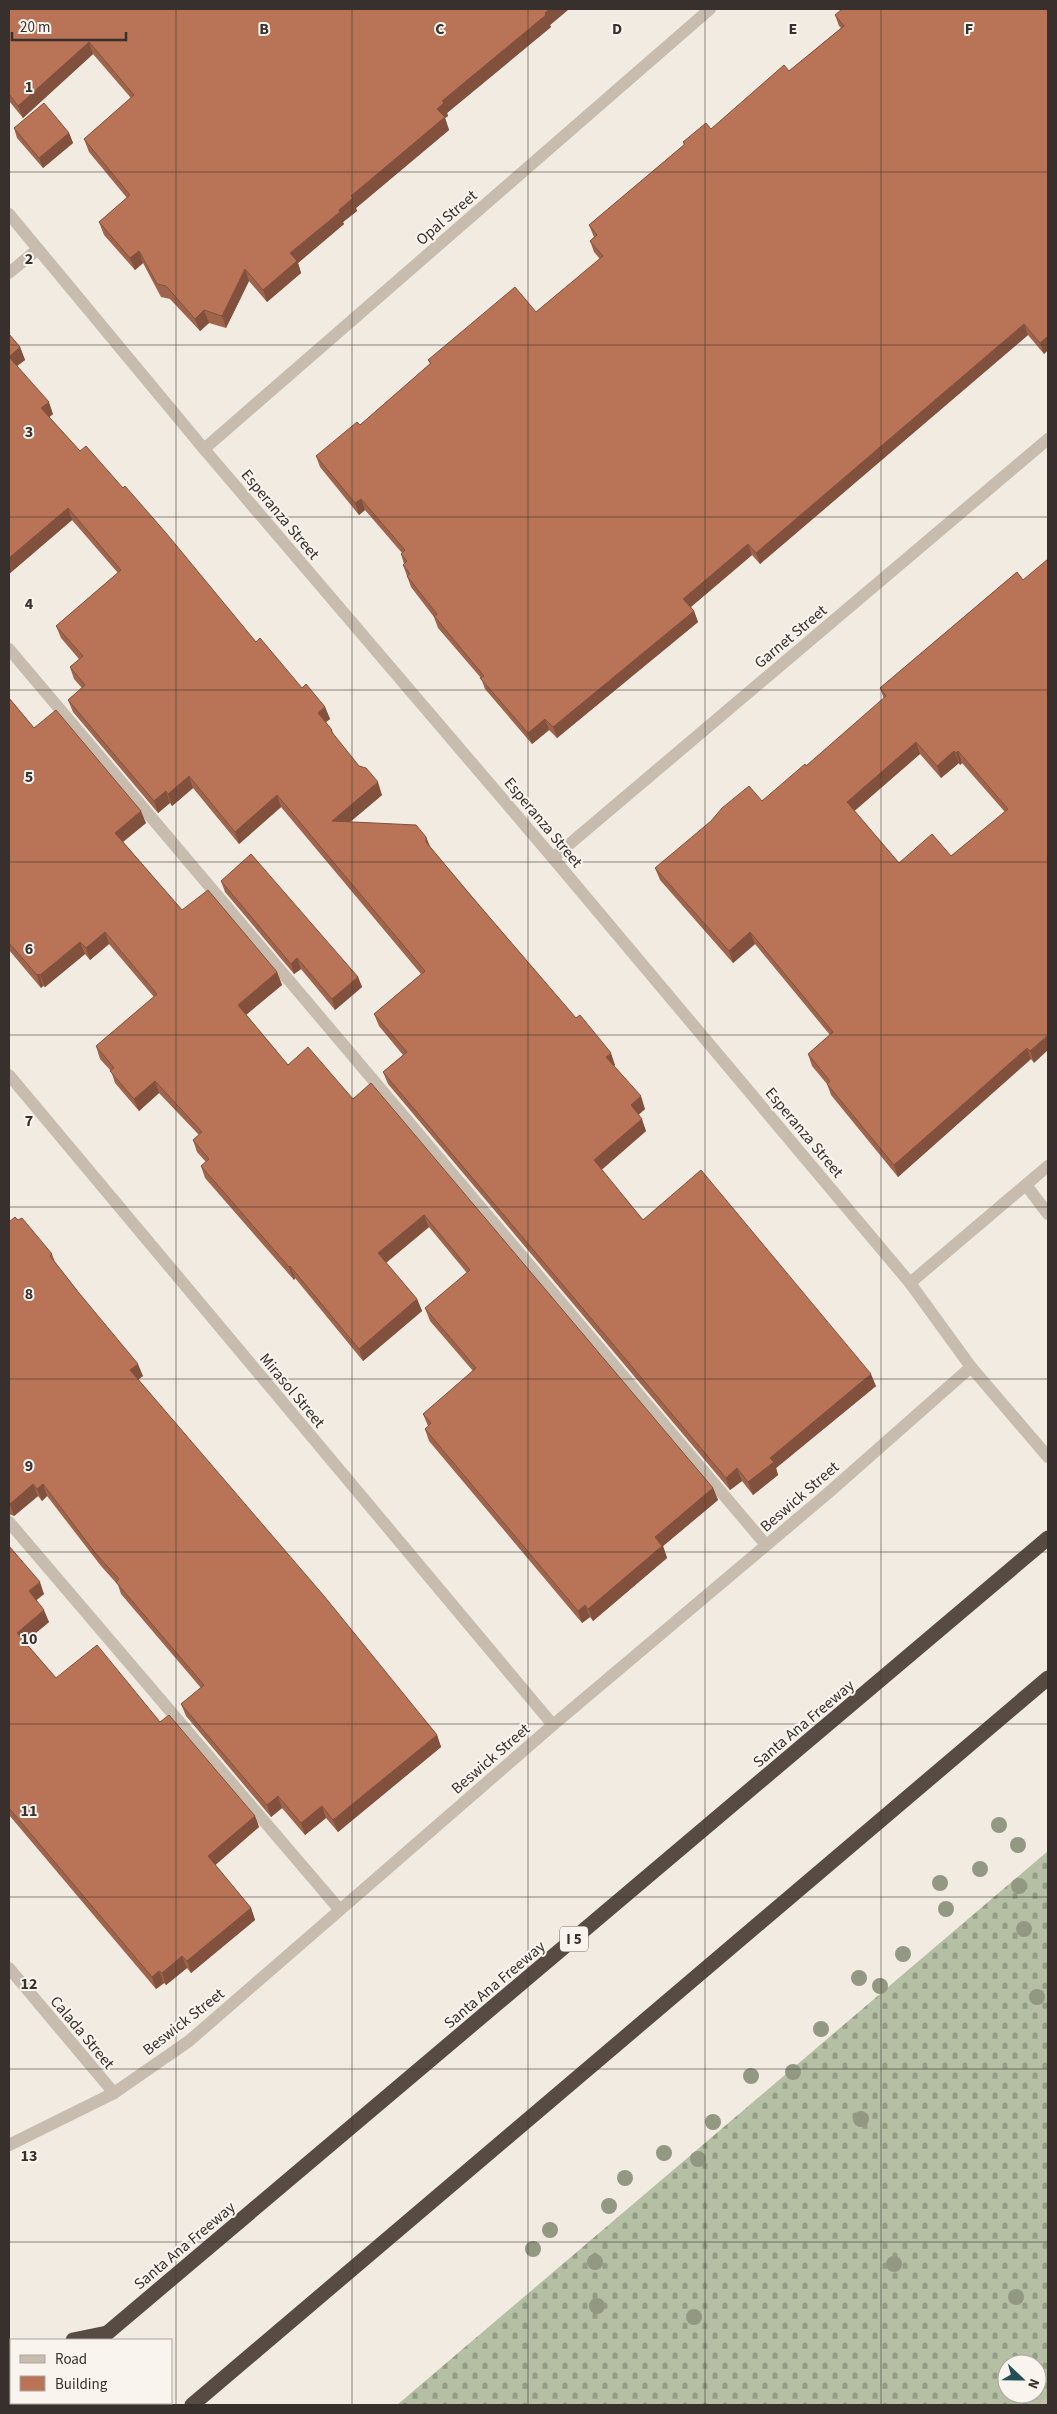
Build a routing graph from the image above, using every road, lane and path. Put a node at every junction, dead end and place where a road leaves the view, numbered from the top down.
1 (710, 9) edge
2 (9, 214) edge
3 (38, 249) junction
4 (9, 273) edge
5 (1048, 439) edge
6 (204, 449) junction
7 (9, 649) edge
8 (553, 858) junction
9 (9, 1076) edge
10 (1048, 1166) edge
11 (1026, 1185) junction
12 (1048, 1214) edge
13 (910, 1283) junction
14 (971, 1367) junction
15 (1048, 1457) edge
16 (9, 1522) edge
17 (1048, 1538) edge
18 (766, 1545) junction
19 (1048, 1678) edge
20 (553, 1725) junction
21 (340, 1910) junction
22 (9, 1968) edge
23 (114, 2093) junction
24 (9, 2144) edge
25 (103, 2337) edge
26 (83, 2339) edge
27 (208, 2392) junction
28 (1048, 2404) edge
29 (192, 2405) edge
30 (198, 2405) edge
31 (1045, 2405) edge

1 - 6 street, Opal Street
2 - 3 street, Esperanza Street
3 - 4 street
3 - 6 street, Esperanza Street
5 - 8 street, Garnet Street
6 - 8 street, Esperanza Street
7 - 18 street
8 - 13 street, Esperanza Street
9 - 20 street, Mirasol Street
10 - 11 street
11 - 12 street
11 - 13 street
13 - 14 street, Esperanza Street
14 - 15 street, Esperanza Street
14 - 18 street, Beswick Street
16 - 21 street
17 - 25 highway, Santa Ana Freeway / I 5
18 - 20 street, Beswick Street
19 - 27 highway
20 - 21 street, Beswick Street
21 - 23 street, Beswick Street
22 - 23 street, Calada Street
23 - 24 street, Beswick Street
25 - 26 highway
27 - 29 highway
27 - 30 highway
28 - 31 street

